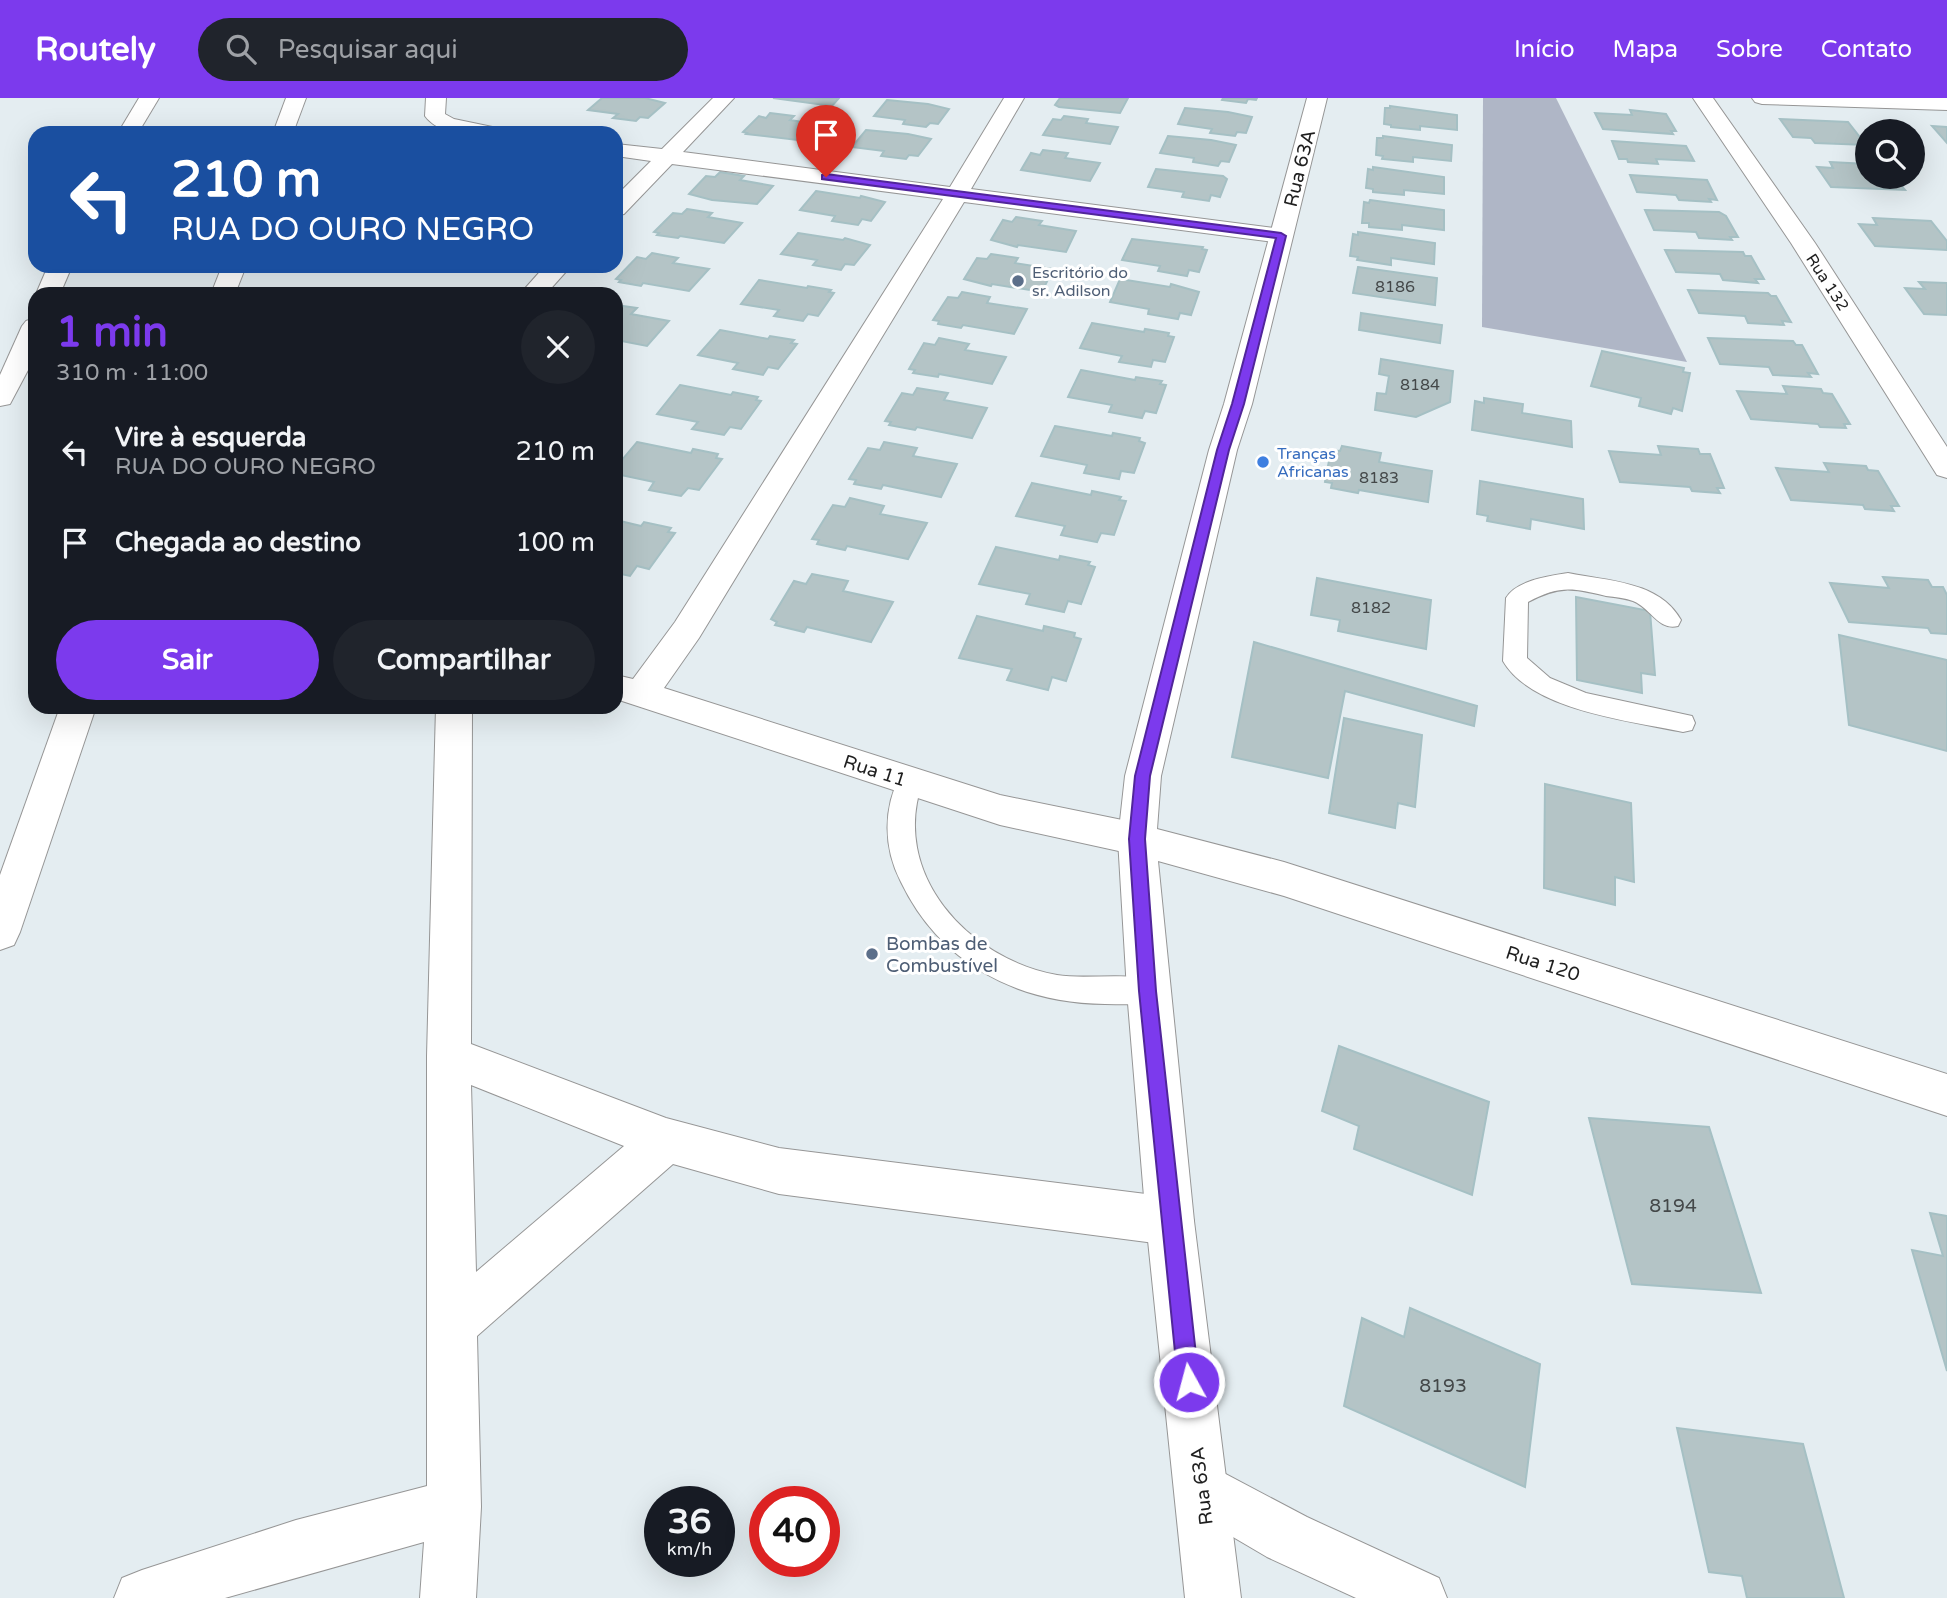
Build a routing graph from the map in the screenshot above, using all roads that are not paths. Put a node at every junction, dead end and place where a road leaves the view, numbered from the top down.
1 (149, 98) edge
2 (296, 98) edge
3 (436, 98) edge
4 (724, 98) edge
5 (1014, 98) edge
6 (1317, 98) edge
7 (1703, 98) edge
8 (1762, 98) edge
9 (1947, 104) edge
10 (132, 126) edge
11 (286, 126) edge
12 (458, 126) edge
13 (623, 151) edge
14 (666, 157) junction
15 (958, 193) junction
16 (623, 202) edge
17 (1281, 236) junction
18 (552, 273) edge
19 (539, 287) edge
20 (28, 344) edge
21 (17, 371) edge
22 (0, 398) edge
23 (1947, 469) edge
24 (1670, 620) dead end
25 (628, 690) edge
26 (76, 714) edge
27 (454, 714) edge
28 (1683, 723) dead end
29 (910, 781) junction
30 (1137, 839) junction
31 (0, 932) edge
32 (1148, 991) junction
33 (449, 1056) junction
34 (1947, 1095) edge
35 (666, 1140) junction
36 (1170, 1221) junction
37 (452, 1325) junction
38 (1202, 1488) junction
39 (454, 1507) junction
40 (142, 1598) edge
41 (448, 1598) edge
42 (1213, 1598) edge
43 (1419, 1598) edge

1 - 10 street
2 - 11 street
3 - 12 street
4 - 14 street
5 - 15 street
6 - 17 street, Rua 63A
7 - 23 street, Rua 132
8 - 9 street
13 - 14 street
14 - 15 street
14 - 16 street
15 - 17 street
15 - 25 street
17 - 30 street, Rua 63A
18 - 19 street
20 - 21 street
21 - 22 street
24 - 28 lane
25 - 29 street, Rua 11
26 - 31 street
27 - 33 street
29 - 30 street, Rua 11
29 - 32 lane
30 - 32 street, Rua 63A
30 - 34 street, Rua 120
32 - 36 street, Rua 63A
33 - 35 street
33 - 37 street
35 - 36 street
35 - 37 street
36 - 38 street, Rua 63A
37 - 39 street
38 - 42 street, Rua 63A
38 - 43 street
39 - 40 street
39 - 41 street

